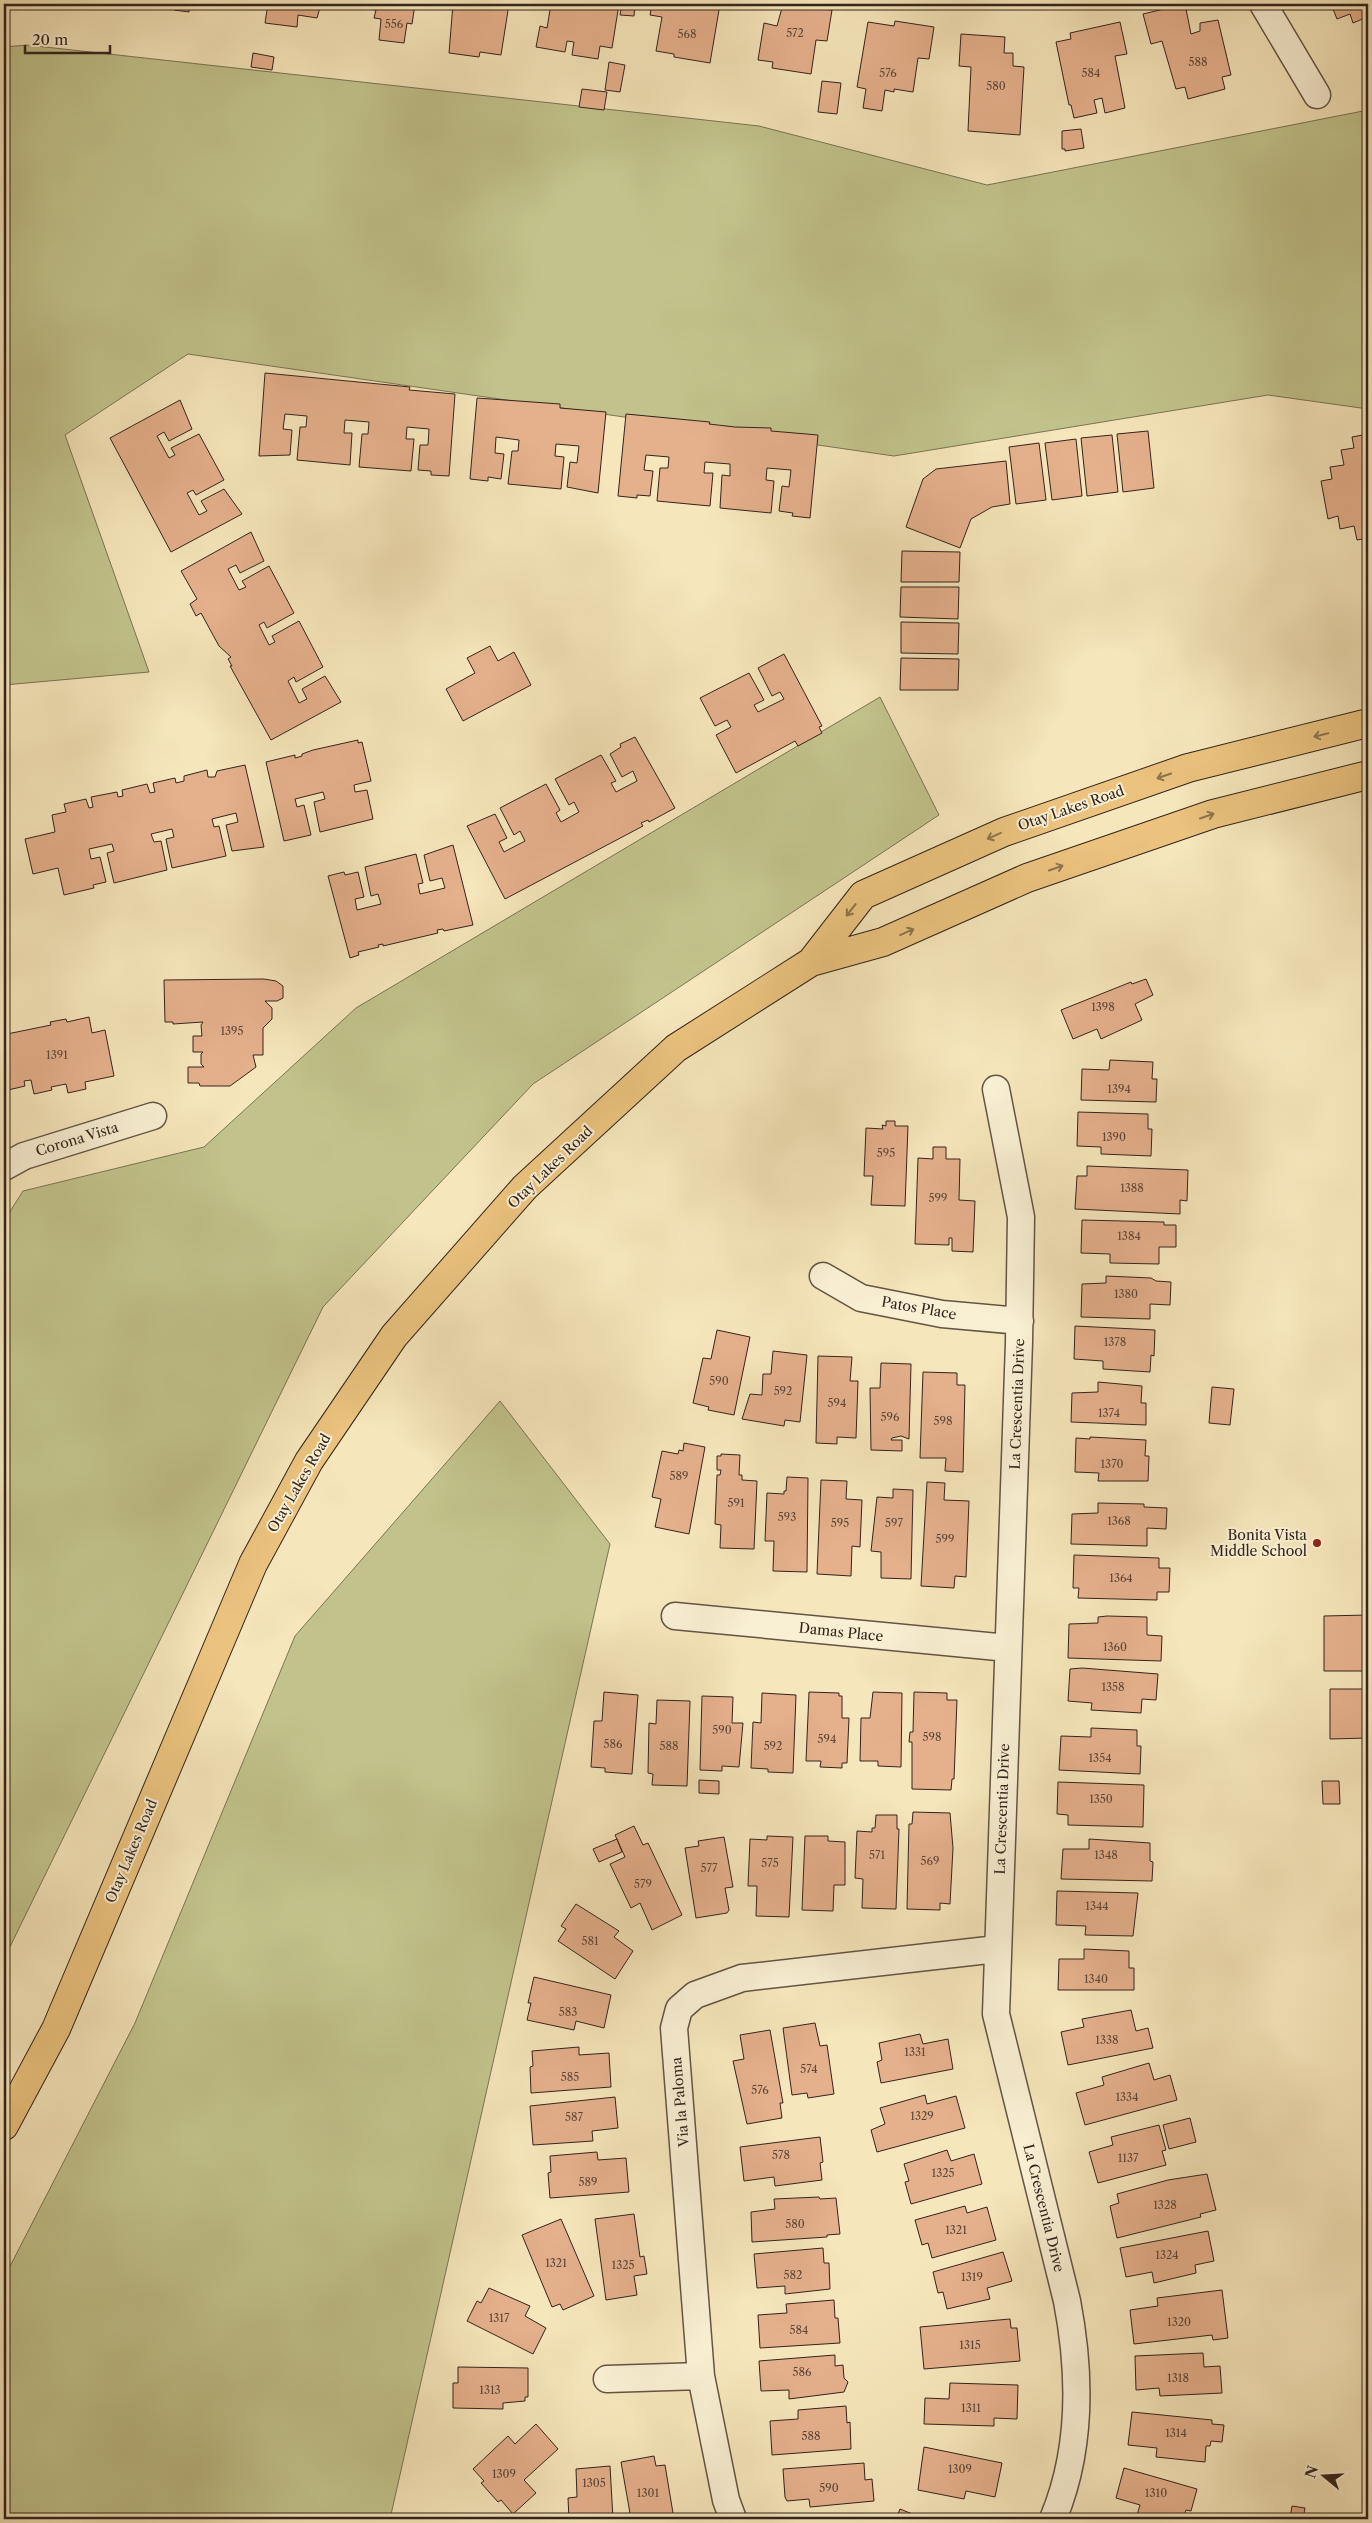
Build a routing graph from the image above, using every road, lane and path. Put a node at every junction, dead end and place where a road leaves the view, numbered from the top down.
1 (1263, 4) edge
2 (1317, 95) dead end
3 (1368, 724) edge
4 (1368, 775) edge
5 (811, 962) junction
6 (996, 1089) dead end
7 (153, 1116) dead end
8 (4, 1167) edge
9 (823, 1276) dead end
10 (1020, 1321) junction
11 (675, 1616) dead end
12 (1008, 1648) junction
13 (996, 1949) junction
14 (4, 2126) edge
15 (701, 2376) junction
16 (607, 2379) dead end
17 (733, 2519) edge
18 (1053, 2519) edge

1 - 2 street
3 -> 5 main road, Otay Lakes Road
5 -> 4 main road, Otay Lakes Road
5 - 14 main road, Otay Lakes Road
6 - 10 street, La Crescentia Drive
7 - 8 street, Corona Vista
9 - 10 street, Patos Place
10 - 12 street, La Crescentia Drive
11 - 12 street, Damas Place
12 - 13 street, La Crescentia Drive
13 - 15 street, Via la Paloma
13 - 18 street, La Crescentia Drive
15 - 16 street
15 - 17 street, Via la Paloma

